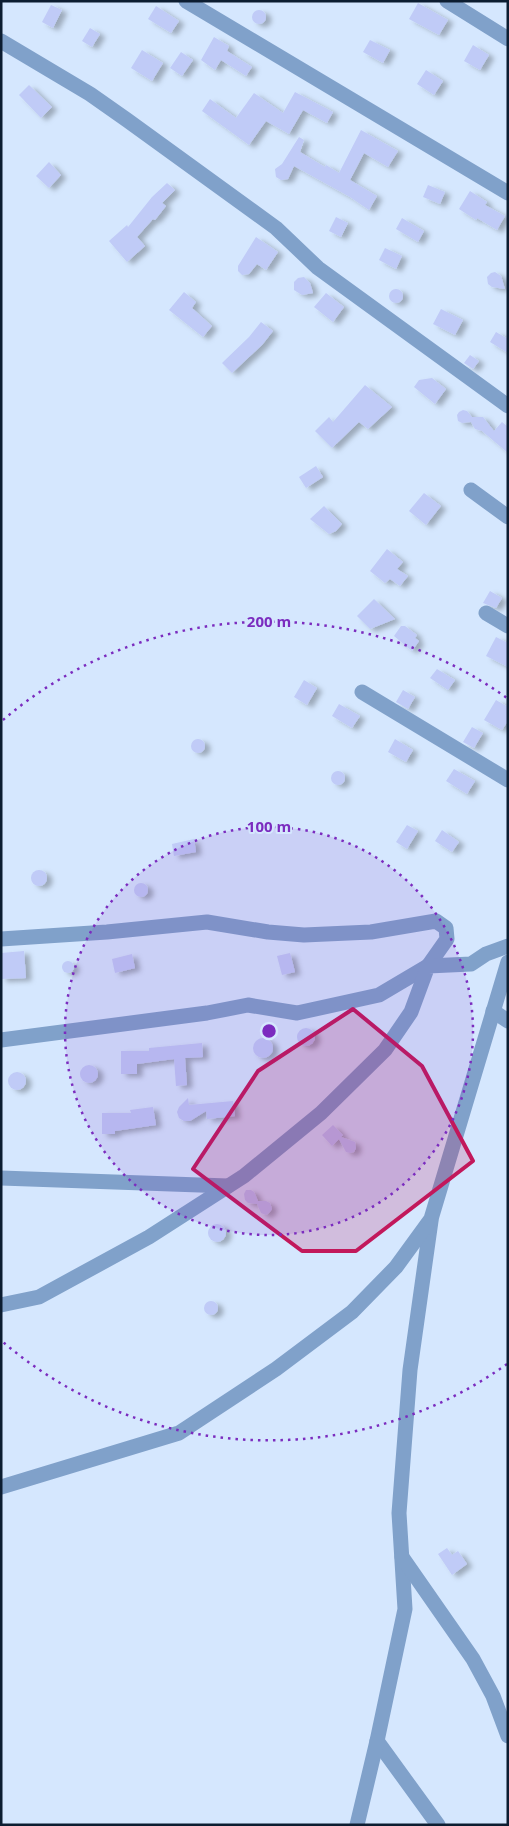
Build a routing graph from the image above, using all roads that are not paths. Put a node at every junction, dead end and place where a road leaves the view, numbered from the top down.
1 (186, 1) edge
2 (447, 1) edge
3 (508, 39) edge
4 (1, 42) edge
5 (508, 193) edge
6 (508, 406) edge
7 (471, 490) dead end
8 (508, 517) edge
9 (486, 613) dead end
10 (508, 626) edge
11 (362, 692) dead end
12 (508, 780) edge
13 (1, 939) edge
14 (508, 946) edge
15 (508, 962) edge
16 (428, 966) junction
17 (493, 1011) junction
18 (508, 1020) edge
19 (1, 1040) edge
20 (1, 1178) edge
21 (228, 1186) junction
22 (431, 1219) junction
23 (1, 1305) edge
24 (1, 1486) edge
25 (402, 1557) junction
26 (508, 1736) edge
27 (377, 1741) junction
28 (357, 1825) edge
29 (438, 1825) edge

1 - 5 street
2 - 3 street
4 - 6 street
7 - 8 street
9 - 10 street
11 - 12 street
13 - 16 street
14 - 16 street
15 - 17 street
16 - 19 street
16 - 21 street
17 - 18 street
17 - 22 street
20 - 21 street
21 - 23 street
22 - 24 street
22 - 25 street
25 - 26 street
25 - 27 street
27 - 28 street
27 - 29 street

